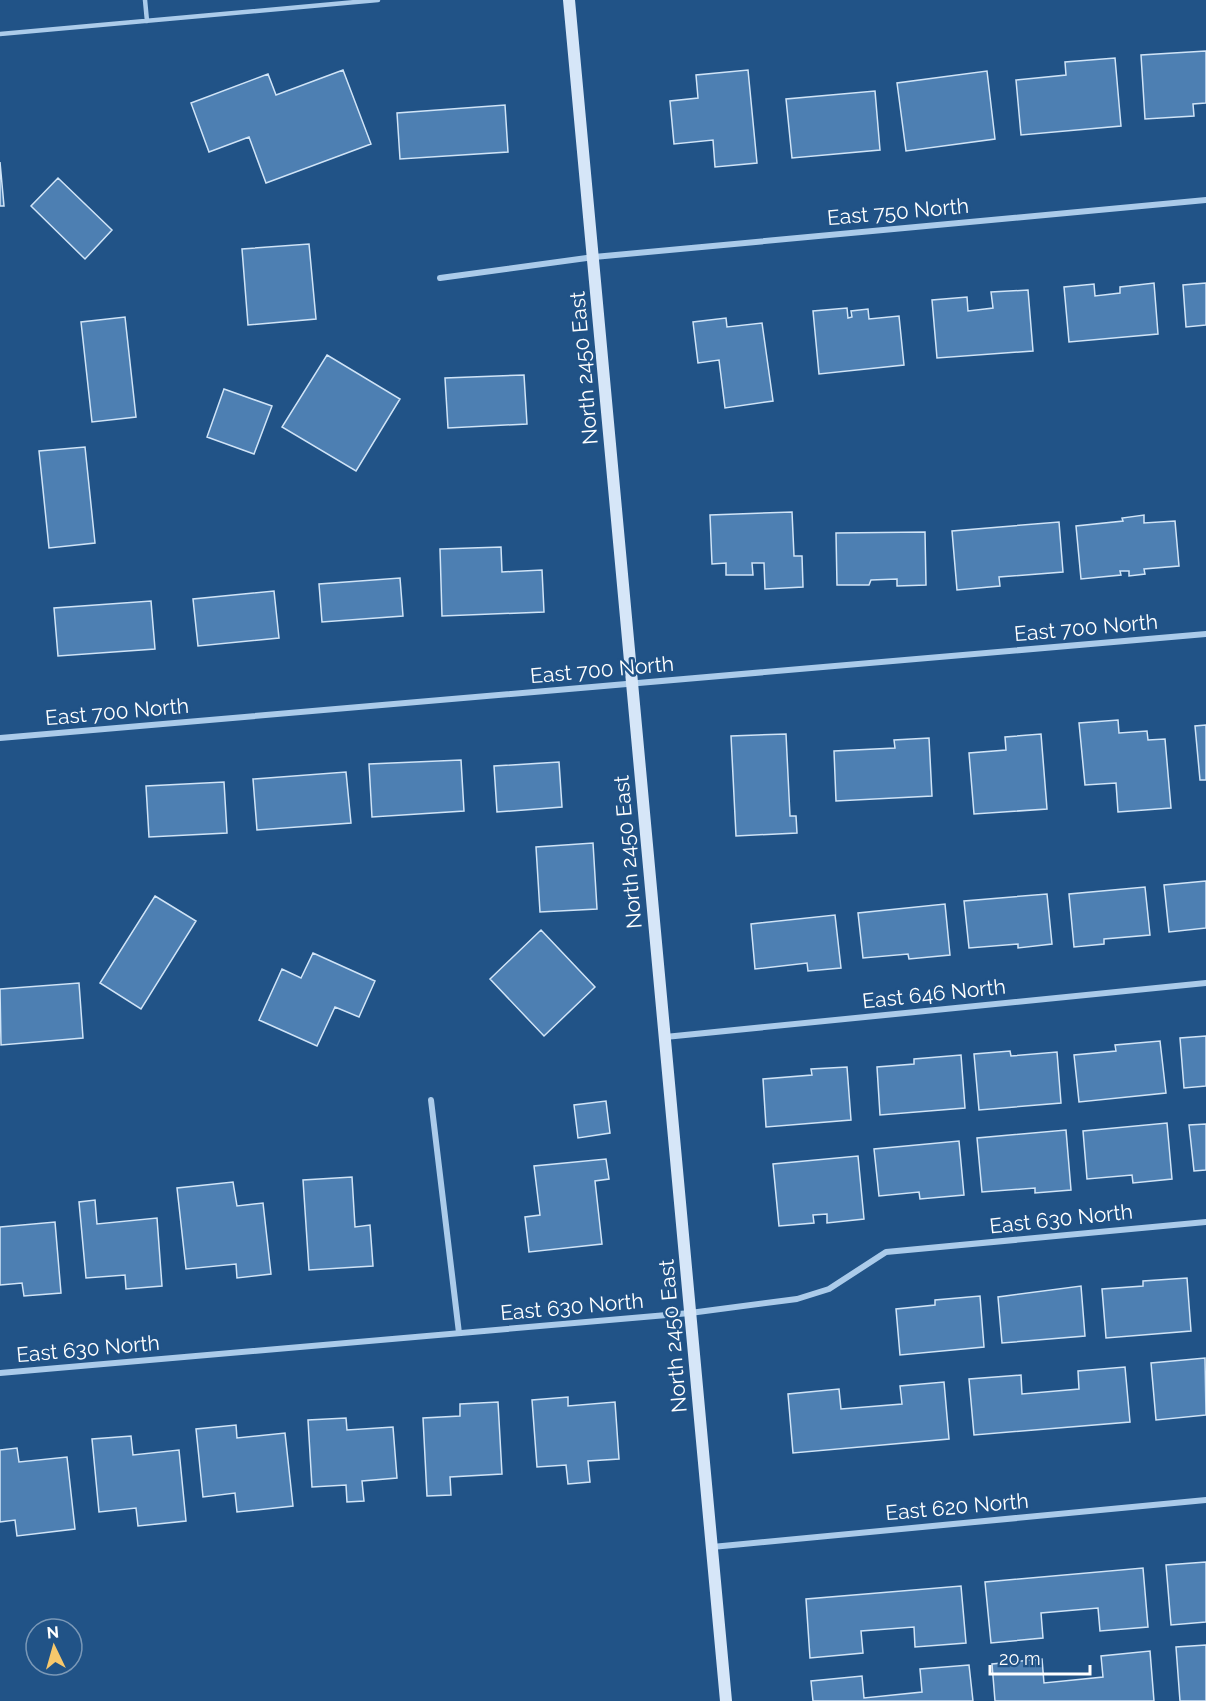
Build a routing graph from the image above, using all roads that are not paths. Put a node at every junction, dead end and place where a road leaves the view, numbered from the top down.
1 (145, 0) edge
2 (378, 0) edge
3 (569, 0) edge
4 (147, 21) junction
5 (0, 34) edge
6 (1206, 200) edge
7 (594, 257) junction
8 (440, 278) dead end
9 (1206, 634) edge
10 (633, 684) junction
11 (0, 738) edge
12 (1206, 983) edge
13 (665, 1037) junction
14 (431, 1100) dead end
15 (1206, 1222) edge
16 (690, 1313) junction
17 (459, 1333) junction
18 (0, 1373) edge
19 (1206, 1500) edge
20 (712, 1547) junction
21 (726, 1701) edge

1 - 4 lane
2 - 4 lane
3 - 7 street, North 2450 East
4 - 5 lane
6 - 7 street, East 750 North
7 - 8 street, East 750 North
7 - 10 street, North 2450 East
9 - 10 street, East 700 North
10 - 11 street, East 700 North
10 - 13 street, North 2450 East
12 - 13 street, East 646 North
13 - 16 street, North 2450 East
14 - 17 street
15 - 16 street, East 630 North
16 - 17 street, East 630 North
16 - 20 street, North 2450 East
17 - 18 street, East 630 North
19 - 20 street, East 620 North
20 - 21 street, North 2450 East

